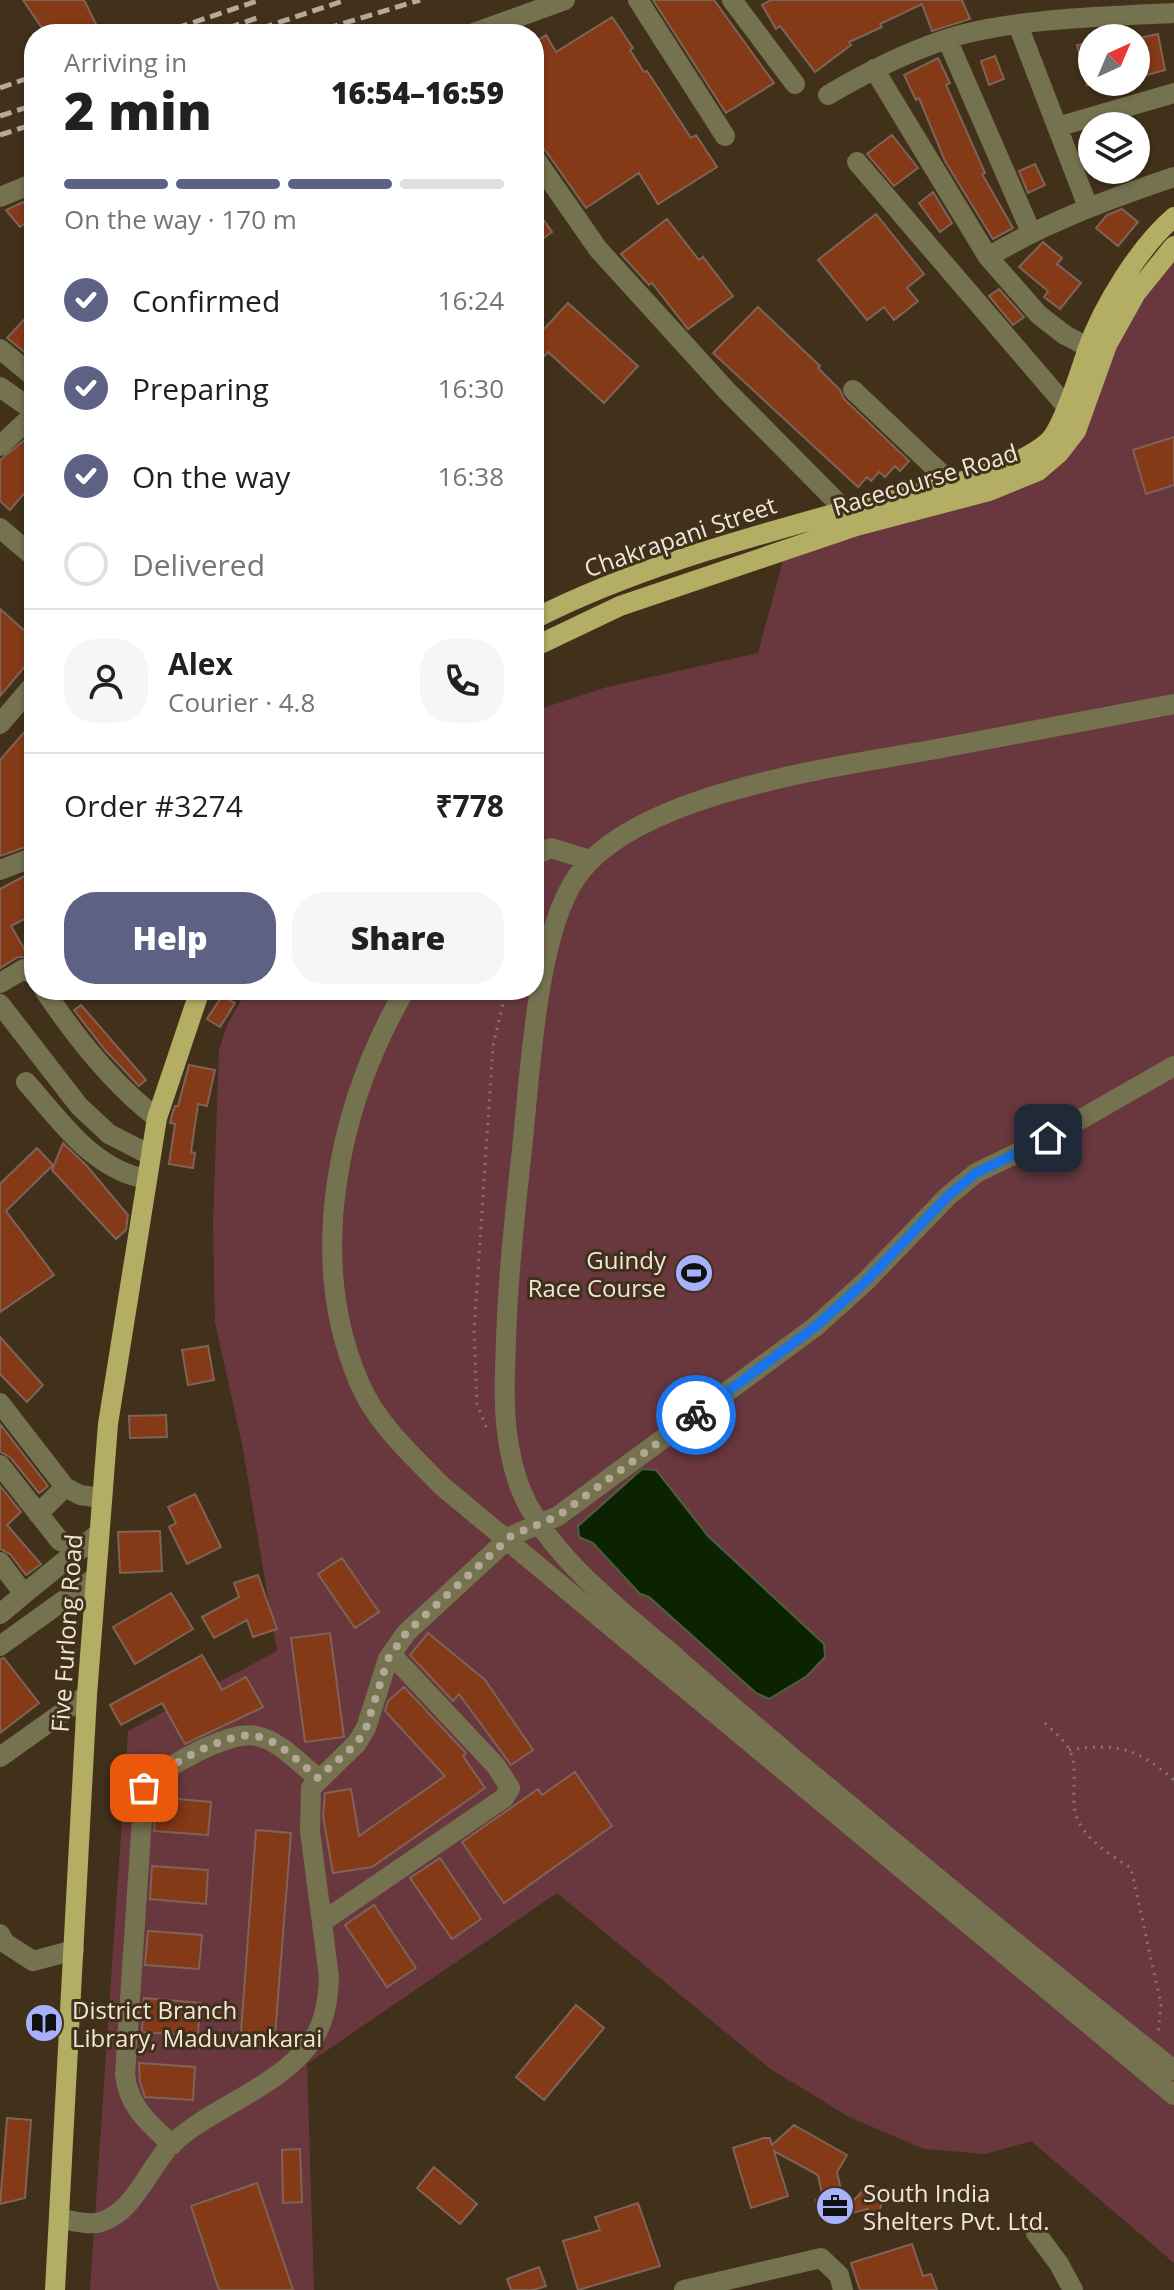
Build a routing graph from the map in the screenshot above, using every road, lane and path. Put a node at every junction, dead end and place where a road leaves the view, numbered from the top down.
1 (565, 0) edge
2 (638, 0) edge
3 (742, 3) edge
4 (1174, 13) edge
5 (499, 24) edge
6 (1018, 25) junction
7 (947, 39) junction
8 (874, 69) junction
9 (795, 84) dead end
10 (1174, 93) edge
11 (828, 95) dead end
12 (1057, 127) junction
13 (725, 136) dead end
14 (857, 162) dead end
15 (544, 171) edge
16 (1174, 177) edge
17 (24, 187) edge
18 (0, 197) edge
19 (1088, 207) junction
20 (1174, 217) edge
21 (1031, 232) junction
22 (1174, 246) edge
23 (988, 257) junction
24 (0, 349) edge
25 (1096, 351) junction
26 (0, 365) edge
27 (24, 369) edge
28 (24, 383) edge
29 (0, 387) edge
30 (853, 390) dead end
31 (24, 405) edge
32 (1066, 406) junction
33 (24, 422) edge
34 (0, 446) edge
35 (951, 483) junction
36 (851, 518) junction
37 (0, 528) edge
38 (24, 548) edge
39 (544, 615) edge
40 (544, 642) edge
41 (24, 696) edge
42 (1174, 704) edge
43 (0, 724) edge
44 (544, 851) edge
45 (590, 860) junction
46 (24, 861) edge
47 (0, 870) edge
48 (24, 969) edge
49 (544, 974) edge
50 (0, 983) edge
51 (51, 1000) edge
52 (197, 1000) edge
53 (399, 1000) edge
54 (504, 1000) edge
55 (539, 1000) edge
56 (0, 1004) edge
57 (1174, 1066) edge
58 (26, 1082) dead end
59 (157, 1118) junction
60 (150, 1155) junction
61 (146, 1179) junction
62 (0, 1403) edge
63 (488, 1431) dead end
64 (0, 1465) edge
65 (65, 1487) junction
66 (101, 1498) junction
67 (38, 1514) junction
68 (540, 1525) junction
69 (99, 1533) junction
70 (507, 1540) junction
71 (81, 1549) junction
72 (0, 1562) edge
73 (96, 1577) junction
74 (24, 1594) junction
75 (0, 1614) edge
76 (0, 1646) edge
77 (391, 1654) junction
78 (87, 1695) junction
79 (1045, 1723) dead end
80 (1069, 1750) junction
81 (0, 1757) edge
82 (318, 1778) junction
83 (1174, 1780) edge
84 (322, 1922) junction
85 (0, 1934) edge
86 (74, 1950) junction
87 (1151, 2051) junction
88 (1174, 2070) edge
89 (1174, 2095) edge
90 (172, 2145) junction
91 (59, 2219) junction
92 (1036, 2233) dead end
93 (55, 2290) edge
94 (684, 2290) edge
95 (843, 2290) edge
96 (1073, 2290) edge

1 - 5 street
2 - 13 street
3 - 9 street
4 - 6 street
6 - 7 street
6 - 12 street
7 - 8 street
7 - 21 street
8 - 11 street
8 - 23 street
10 - 12 street
12 - 19 street
14 - 32 street
15 - 36 street
16 - 19 street
17 - 18 street
19 - 21 street
20 - 25 main road, Racecourse Road
21 - 23 street
22 - 25 main road, Racecourse Road
23 - 25 street
24 - 27 street
25 - 32 main road, Racecourse Road
25 - 36 main road, Racecourse Road
26 - 28 street
29 - 31 street
30 - 35 street
32 - 35 main road, Racecourse Road
33 - 34 street
35 - 36 main road, Racecourse Road
36 - 39 main road, Chakrapani Street
36 - 40 main road, Racecourse Road
37 - 38 street
41 - 43 street
42 - 45 street
44 - 45 street
45 - 49 street
46 - 47 street
48 - 50 street
51 - 59 street
52 - 59 main road, Five Furlong Road
53 - 70 street
54 - 63 path
55 - 68 street
56 - 60 street
57 - 68 street
58 - 61 street
59 - 60 main road, Five Furlong Road
60 - 61 main road, Five Furlong Road
61 - 66 main road, Five Furlong Road
62 - 65 street
64 - 67 street
65 - 66 street
65 - 67 street
66 - 69 main road, Five Furlong Road
67 - 71 street
68 - 70 street
68 - 87 street
69 - 71 street
69 - 73 main road, Five Furlong Road
70 - 77 street
70 - 89 street
71 - 74 street
72 - 74 street
73 - 76 street
73 - 78 main road, Five Furlong Road
74 - 75 street
77 - 82 street
77 - 84 street
78 - 81 street
78 - 86 main road, Five Furlong Road
79 - 80 path
80 - 83 path
80 - 87 path
82 - 84 street
82 - 90 street
84 - 90 street
85 - 86 street
86 - 91 main road, Five Furlong Road
87 - 88 street
90 - 91 street
91 - 93 main road, Five Furlong Road
92 - 96 street
94 - 95 street

